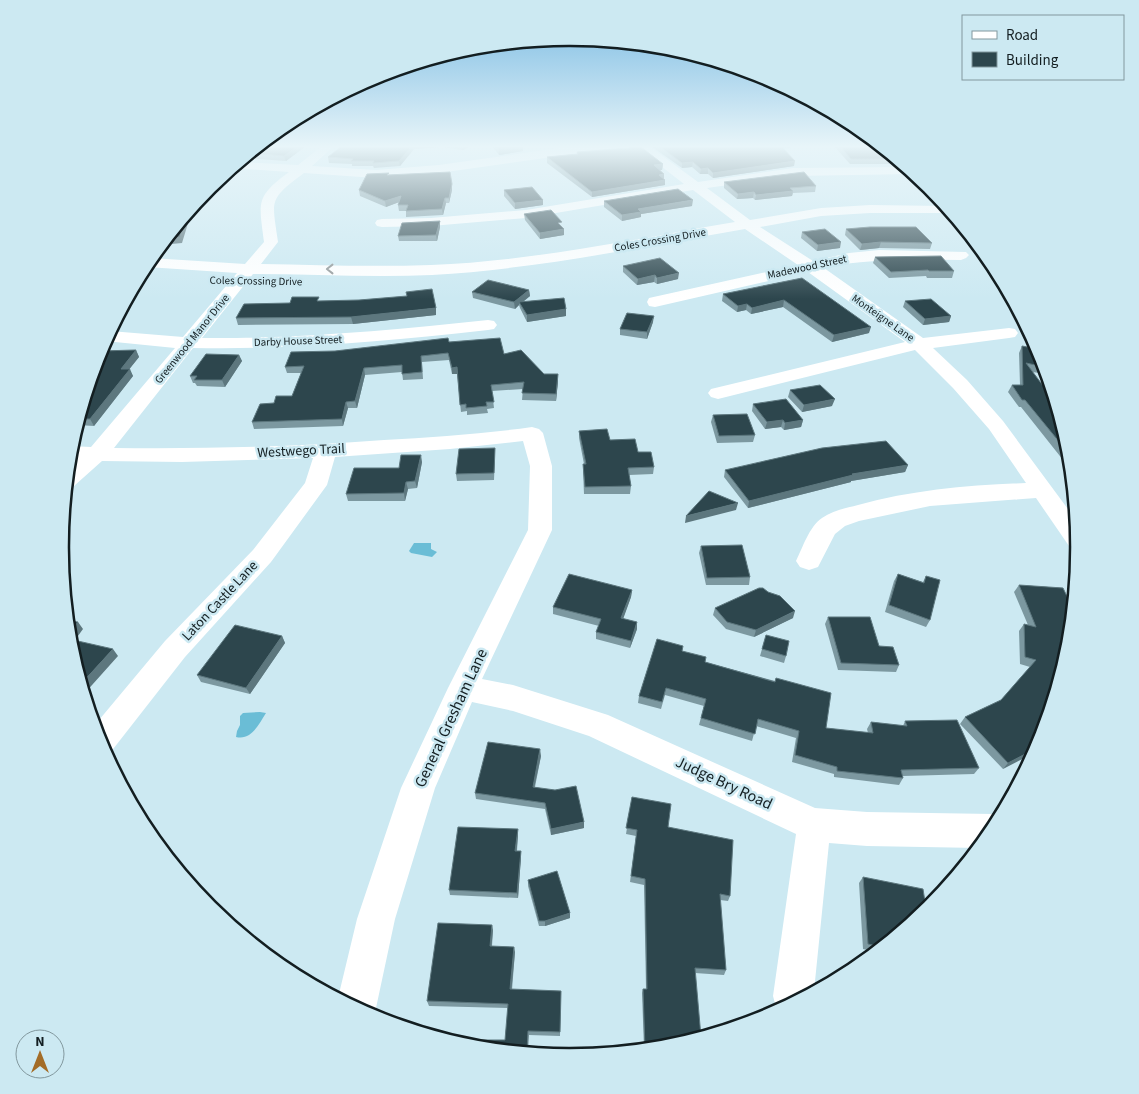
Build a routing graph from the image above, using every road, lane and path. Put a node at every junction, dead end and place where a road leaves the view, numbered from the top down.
1 (270, 197) edge
2 (627, 197) edge
3 (708, 197) edge
4 (939, 210) edge
5 (382, 223) dead end
6 (746, 224) junction
7 (961, 255) dead end
8 (157, 263) edge
9 (810, 266) junction
10 (250, 269) junction
11 (431, 270) junction
12 (148, 277) edge
13 (239, 282) junction
14 (655, 302) dead end
15 (488, 325) dead end
16 (1008, 333) dead end
17 (115, 337) edge
18 (190, 343) junction
19 (919, 344) junction
20 (718, 394) dead end
21 (532, 433) joint
22 (326, 450) junction
23 (77, 453) edge
24 (97, 454) junction
25 (74, 474) edge
26 (1041, 490) junction
27 (1069, 528) edge
28 (809, 561) dead end
29 (463, 688) junction
30 (105, 735) edge
31 (814, 825) junction
32 (982, 831) edge
33 (792, 995) edge
34 (358, 1001) edge

1 - 10 street, Greenwood Manor Drive
2 - 5 street
3 - 6 street, Monteigne Lane
4 - 6 street, Coles Crossing Drive
6 - 9 street, Monteigne Lane
6 - 11 street, Coles Crossing Drive
7 - 9 street, Madewood Street
8 - 10 street, Coles Crossing Drive
9 - 14 street, Madewood Street
9 - 19 street, Monteigne Lane
11 -> 10 street, Coles Crossing Drive
10 - 13 street, Greenwood Manor Drive
11 - 13 street, Coles Crossing Drive
12 - 13 street, Coles Crossing Drive
13 - 18 street, Greenwood Manor Drive
15 - 18 street, Darby House Street
16 - 19 street
17 - 18 street, Darby House Street
18 - 24 street, Greenwood Manor Drive
19 - 20 street
19 - 26 street, Monteigne Lane
21 - 22 street, Westwego Trail
21 - 29 street, General Gresham Lane
22 - 24 street, Westwego Trail
22 - 30 street, Laton Castle Lane
23 - 24 street, Westwego Trail
24 - 25 street, Greenwood Manor Drive
26 - 27 street, Monteigne Lane
26 - 28 street
29 - 31 street, Judge Bry Road
29 - 34 street, General Gresham Lane
31 - 32 street, Judge Bry Road
31 - 33 street

